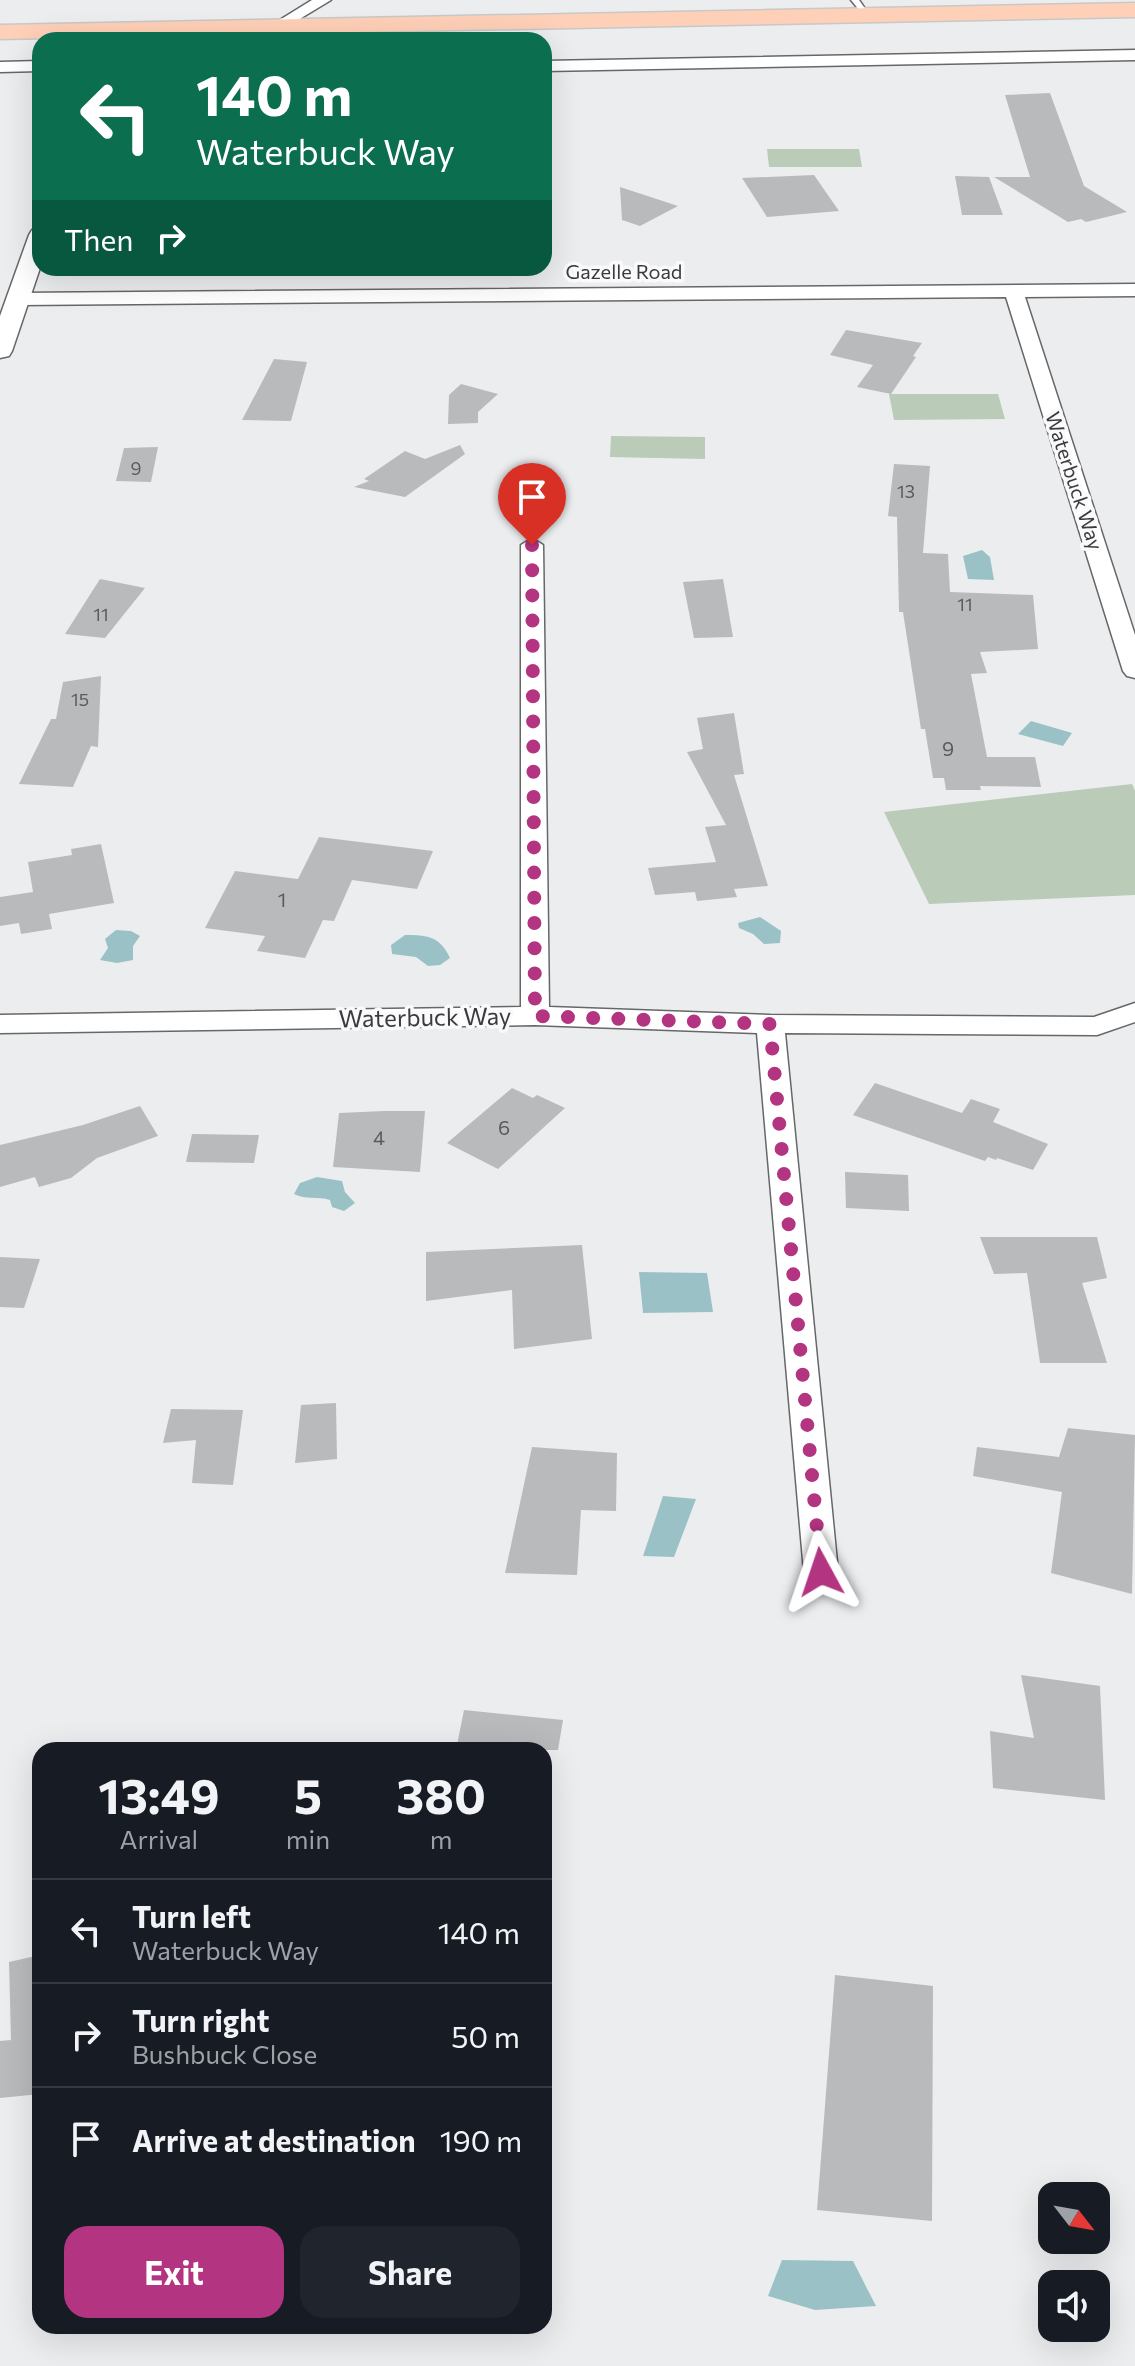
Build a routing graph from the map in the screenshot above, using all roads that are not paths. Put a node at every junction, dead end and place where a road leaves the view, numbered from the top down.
1 (323, 0) edge
2 (862, 8) edge
3 (1135, 10) edge
4 (278, 26) junction
5 (0, 32) edge
6 (163, 32) edge
7 (32, 33) edge
8 (1135, 55) edge
9 (32, 66) edge
10 (552, 66) edge
11 (0, 67) edge
12 (32, 258) edge
13 (1135, 290) edge
14 (1014, 291) junction
15 (18, 299) junction
16 (0, 351) edge
17 (532, 545) dead end
18 (1135, 671) edge
19 (1135, 1012) edge
20 (535, 1016) junction
21 (0, 1024) edge
22 (770, 1024) junction
23 (821, 1572) dead end

1 - 4 street
2 - 3 main road
2 - 4 main road
4 - 6 main road
5 - 7 main road
8 - 10 street
9 - 11 street
12 - 15 street
13 - 14 street, Gazelle Road
14 - 15 street, Gazelle Road
14 - 18 street, Waterbuck Way
15 - 16 street
17 - 20 street
19 - 22 street, Waterbuck Way
20 - 21 street, Waterbuck Way
20 - 22 street, Waterbuck Way
22 - 23 street

